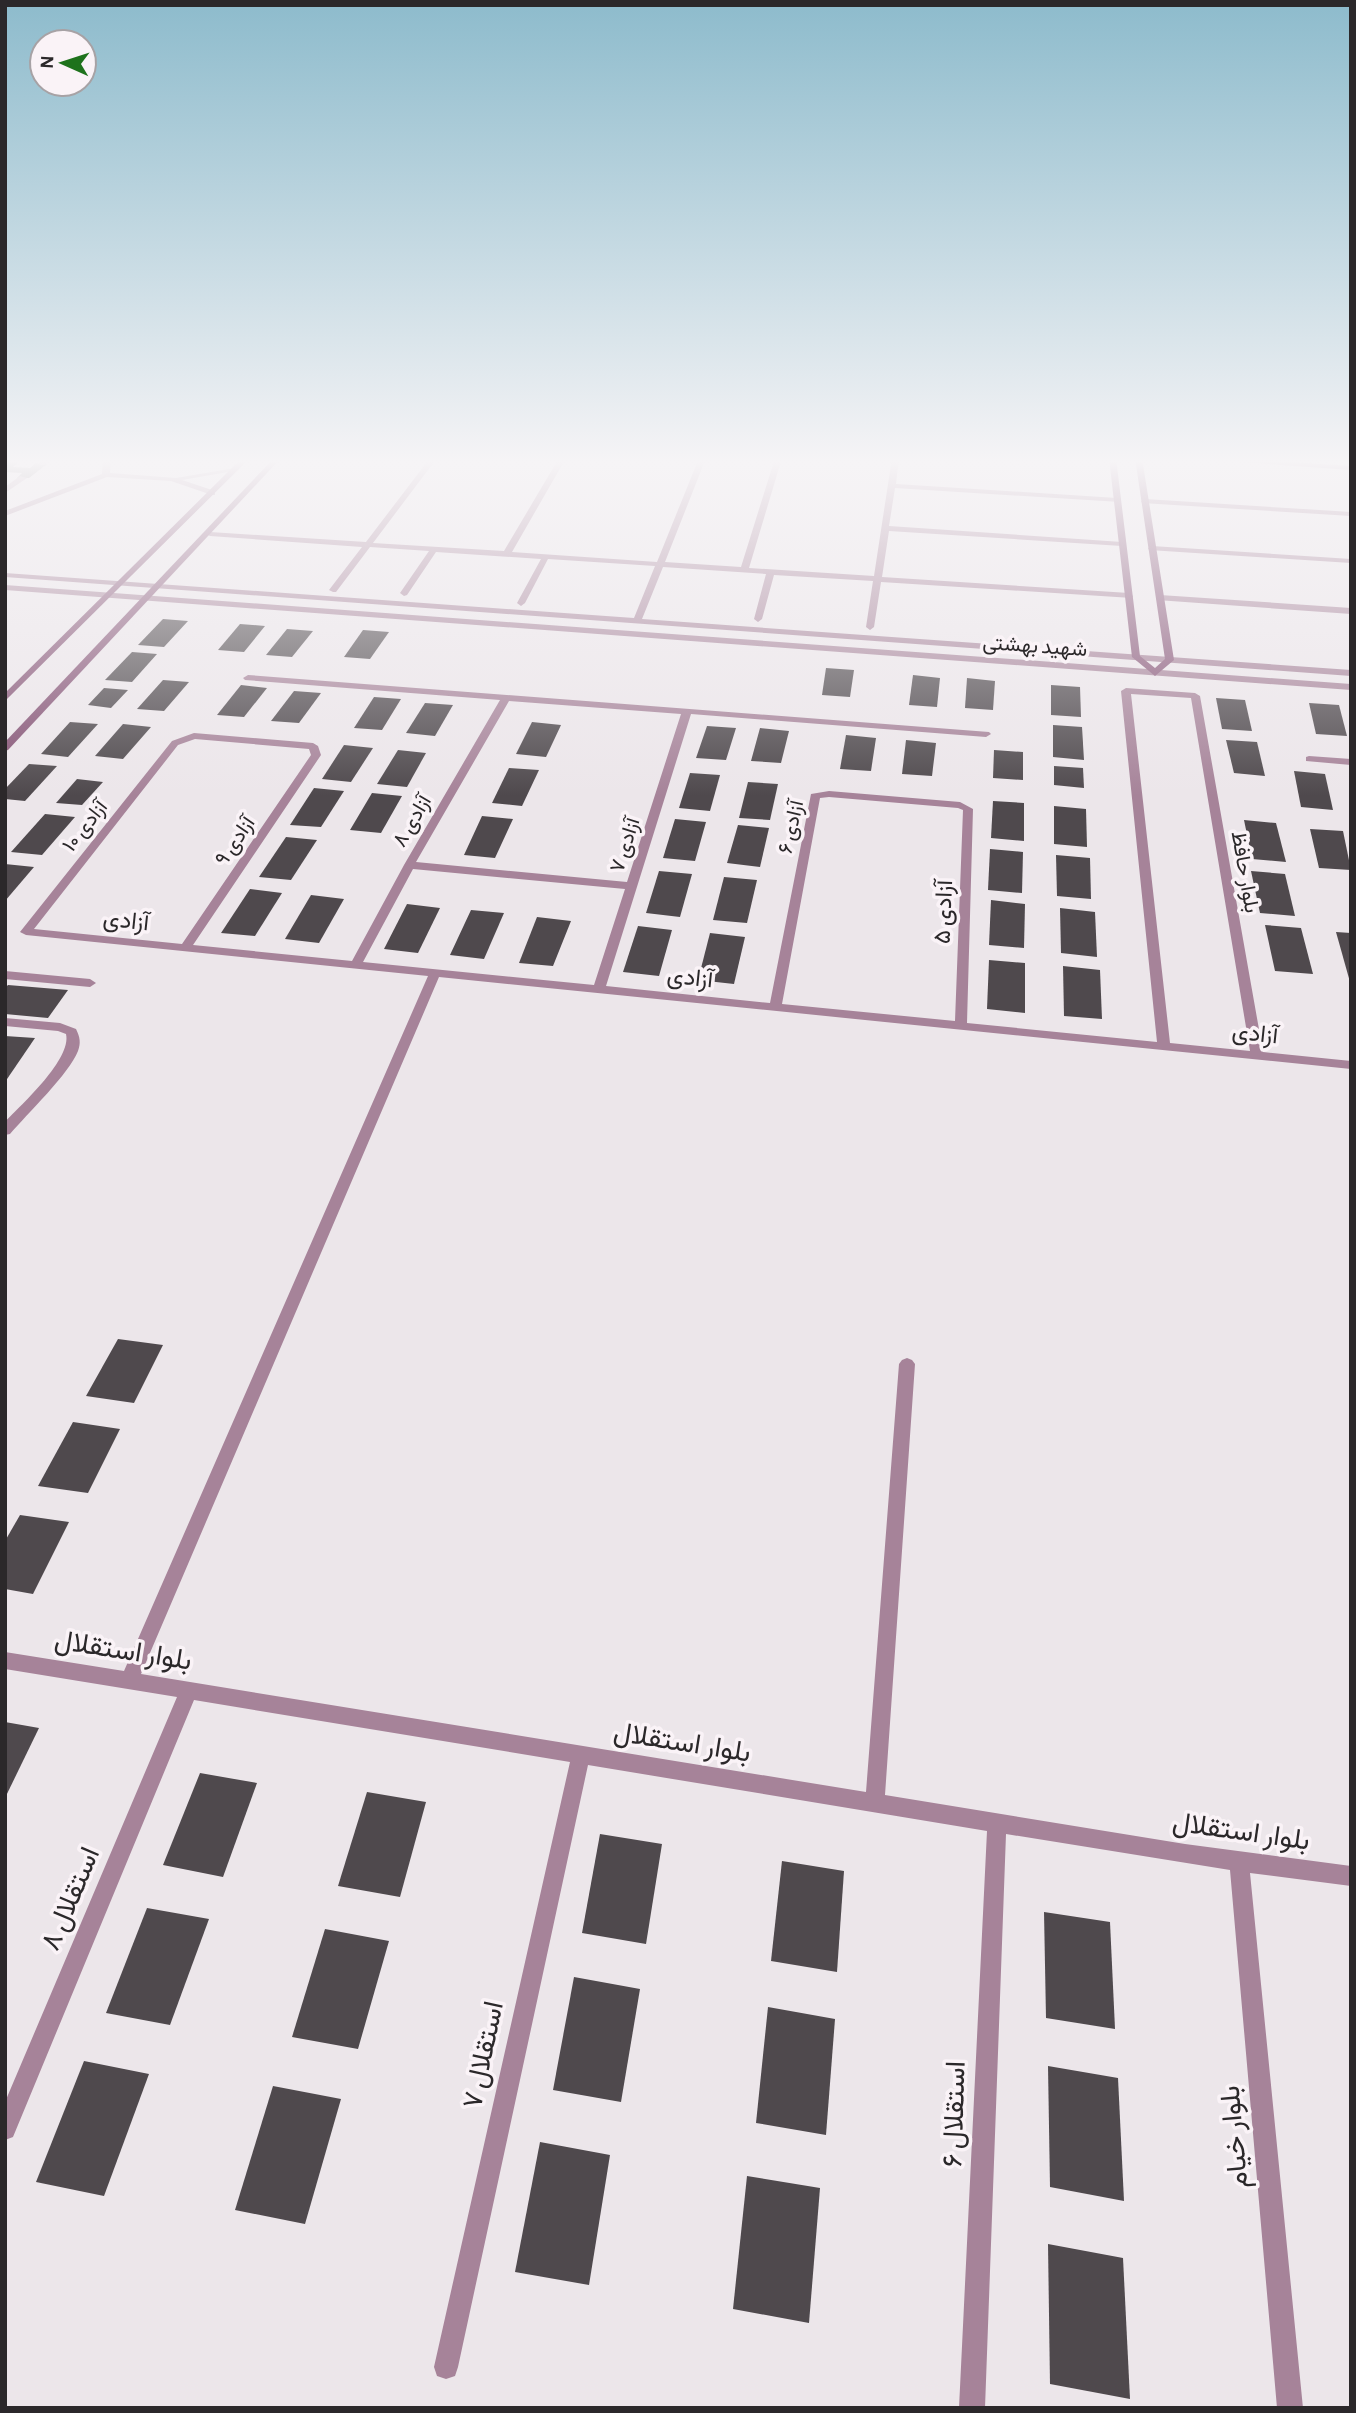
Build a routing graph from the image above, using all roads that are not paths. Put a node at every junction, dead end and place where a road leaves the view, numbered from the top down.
1 (134, 571) edge
2 (175, 571) edge
3 (348, 571) edge
4 (419, 571) edge
5 (538, 571) edge
6 (657, 571) edge
7 (760, 571) edge
8 (771, 571) junction
9 (878, 571) edge
10 (1126, 571) edge
11 (1156, 571) edge
12 (5, 575) edge
13 (877, 578) junction
14 (121, 584) junction
15 (160, 586) junction
16 (5, 587) edge
17 (333, 590) dead end
18 (404, 593) dead end
19 (109, 595) junction
20 (1129, 596) junction
21 (149, 598) junction
22 (1160, 598) junction
23 (520, 603) dead end
24 (1351, 611) edge
25 (758, 620) dead end
26 (637, 621) junction
27 (870, 627) dead end
28 (1136, 657) junction
29 (1170, 660) junction
30 (1155, 673) junction
31 (1351, 673) edge
32 (248, 678) dead end
33 (1351, 687) edge
34 (5, 698) edge
35 (506, 698) junction
36 (687, 711) junction
37 (986, 734) dead end
38 (175, 743) joint
39 (5, 748) edge
40 (1309, 759) dead end
41 (1351, 762) edge
42 (960, 805) joint
43 (409, 865) junction
44 (632, 886) junction
45 (26, 932) joint
46 (185, 948) junction
47 (356, 965) junction
48 (435, 973) junction
49 (5, 975) edge
50 (90, 983) dead end
51 (599, 990) junction
52 (775, 1007) junction
53 (5, 1021) edge
54 (961, 1026) junction
55 (1164, 1046) junction
56 (1257, 1055) junction
57 (1351, 1065) edge
58 (5, 1131) edge
59 (907, 1364) dead end
60 (5, 1660) edge
61 (129, 1681) junction
62 (188, 1690) junction
63 (581, 1755) junction
64 (875, 1803) junction
65 (997, 1823) junction
66 (1239, 1860) junction
67 (1351, 1876) edge
68 (5, 2129) edge
69 (446, 2367) dead end
70 (972, 2408) edge
71 (1290, 2408) edge

1 - 14 street
2 - 15 street
3 - 17 street
4 - 18 street
5 - 23 street
6 - 26 street
7 - 8 street
8 - 13 street
8 - 25 street
9 - 13 street
10 - 20 street
11 - 22 street
12 - 14 street, شهید بهشتی
13 - 20 street
13 - 27 street
14 - 15 street, شهید بهشتی
14 - 19 street
15 - 21 street
15 - 26 street, شهید بهشتی
16 - 19 street, شهید بهشتی
19 - 21 street, شهید بهشتی
19 - 34 street
20 - 28 street
21 - 30 street, شهید بهشتی
21 - 39 street
22 - 24 street
22 - 29 street
26 - 28 street, شهید بهشتی
28 - 29 street, شهید بهشتی
28 - 30 street
29 - 30 street
29 - 31 street, شهید بهشتی
30 - 33 street, شهید بهشتی
32 - 35 street
35 - 36 street
35 - 43 street, آزادی ۸
36 - 37 street
36 - 44 street, آزادی ۷
38 - 45 street, آزادی ۱۰
38 - 46 street, آزادی ۹
40 - 41 street
42 - 52 street, آزادی ۶
42 - 54 street, آزادی ۵
43 - 44 street
43 - 47 street, آزادی ۸
44 - 51 street, آزادی ۷
45 - 46 street, آزادی
46 - 47 street, آزادی
47 - 48 street, آزادی
48 - 51 street, آزادی
48 - 61 street
49 - 50 street
51 - 52 street, آزادی
52 - 54 street, آزادی
53 - 58 street
54 - 55 street, آزادی
55 - 56 street, آزادی
55 - 56 street, بلوار حافظ
56 - 57 street, آزادی
59 - 64 street
60 - 61 street, بلوار استقلال
61 - 62 street, بلوار استقلال
62 - 63 street, بلوار استقلال
62 - 68 street, استقلال ۸
63 - 64 street, بلوار استقلال
63 - 69 street, استقلال ۷
64 - 65 street, بلوار استقلال
65 - 66 street, بلوار استقلال
65 - 70 street, استقلال ۶
66 - 67 street, بلوار استقلال
66 - 71 street, بلوار خیام

